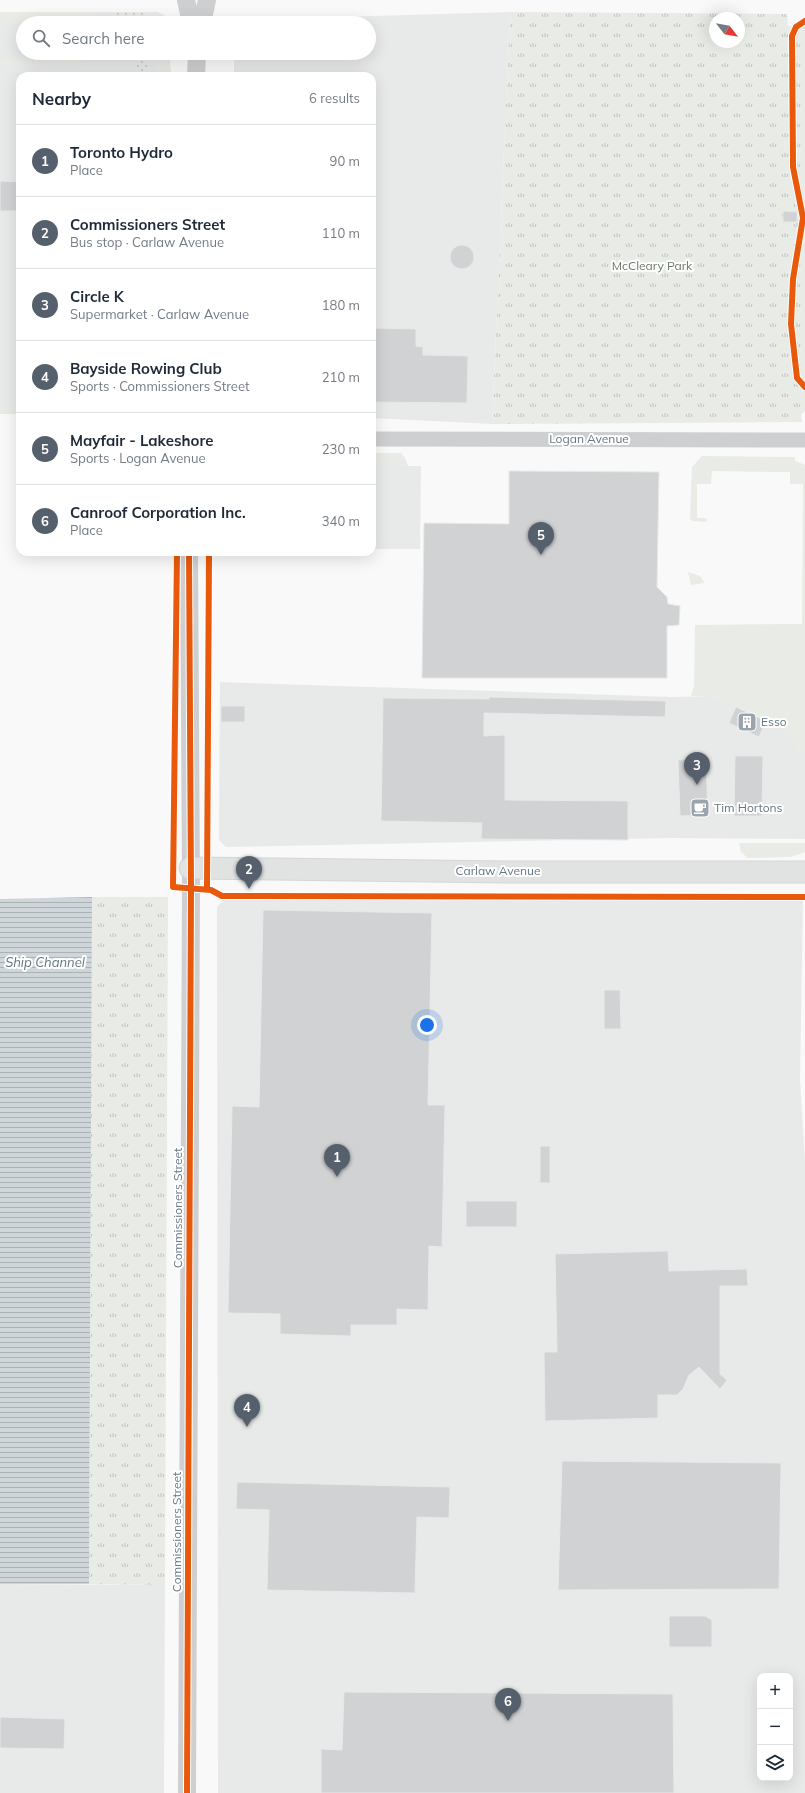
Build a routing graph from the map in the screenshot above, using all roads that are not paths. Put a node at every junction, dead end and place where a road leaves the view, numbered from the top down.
1 (186, 0) edge
2 (207, 0) edge
3 (189, 16) edge
4 (204, 16) edge
5 (197, 60) edge
6 (196, 72) edge
7 (376, 439) edge
8 (805, 440) edge
9 (189, 556) edge
10 (190, 868) junction
11 (805, 872) edge
12 (187, 1793) edge

1 - 3 street
2 - 4 street
5 - 6 street
7 - 8 street, Logan Avenue
9 - 10 street, Commissioners Street
10 - 11 main road, Carlaw Avenue
10 - 12 street, Commissioners Street

